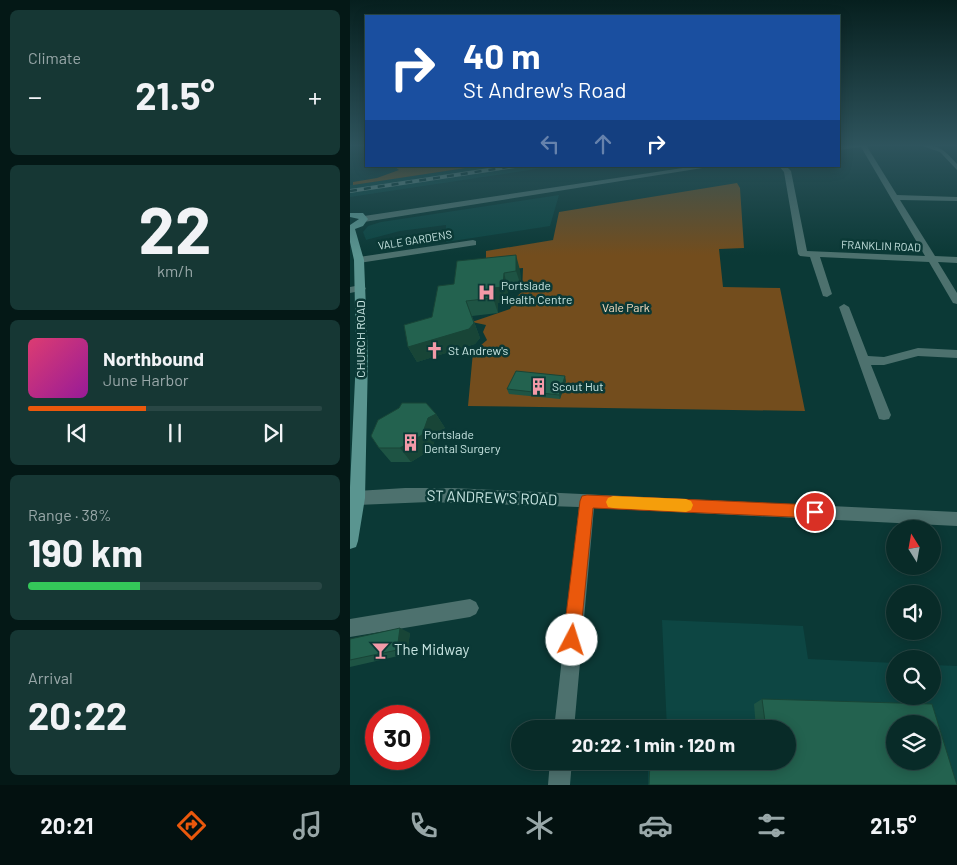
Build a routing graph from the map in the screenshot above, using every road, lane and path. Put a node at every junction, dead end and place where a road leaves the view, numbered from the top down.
1 (609, 182) edge
2 (789, 182) edge
3 (885, 182) edge
4 (895, 197) junction
5 (957, 199) edge
6 (350, 215) edge
7 (364, 219) junction
8 (350, 228) edge
9 (473, 243) dead end
10 (814, 254) junction
11 (360, 260) junction
12 (931, 260) junction
13 (957, 260) edge
14 (361, 288) junction
15 (350, 290) edge
16 (827, 294) dead end
17 (957, 301) edge
18 (844, 307) dead end
19 (957, 354) edge
20 (864, 360) junction
21 (355, 397) edge
22 (884, 415) dead end
23 (357, 498) junction
24 (587, 501) junction
25 (957, 519) edge
26 (350, 536) edge
27 (470, 608) dead end
28 (350, 628) edge
29 (565, 720) edge
30 (560, 770) edge
31 (559, 785) edge

1 - 7 street
2 - 10 street, FRANKLIN ROAD
3 - 4 street
4 - 5 street
4 - 12 street
6 - 7 main road
7 - 8 main road
8 - 11 main road, CHURCH ROAD
9 - 11 street, VALE GARDENS
10 - 12 street, FRANKLIN ROAD
10 - 16 street
11 - 14 main road, CHURCH ROAD
12 - 13 street, FRANKLIN ROAD
12 - 17 street
14 - 15 street
14 - 21 main road, CHURCH ROAD
18 - 20 street
19 - 20 street
20 - 22 street
21 - 23 main road, CHURCH ROAD
23 - 24 street, ST ANDREW'S ROAD
23 - 26 main road, CHURCH ROAD
24 - 25 street, ST ANDREW'S ROAD
24 - 29 street
27 - 28 street
30 - 31 street

